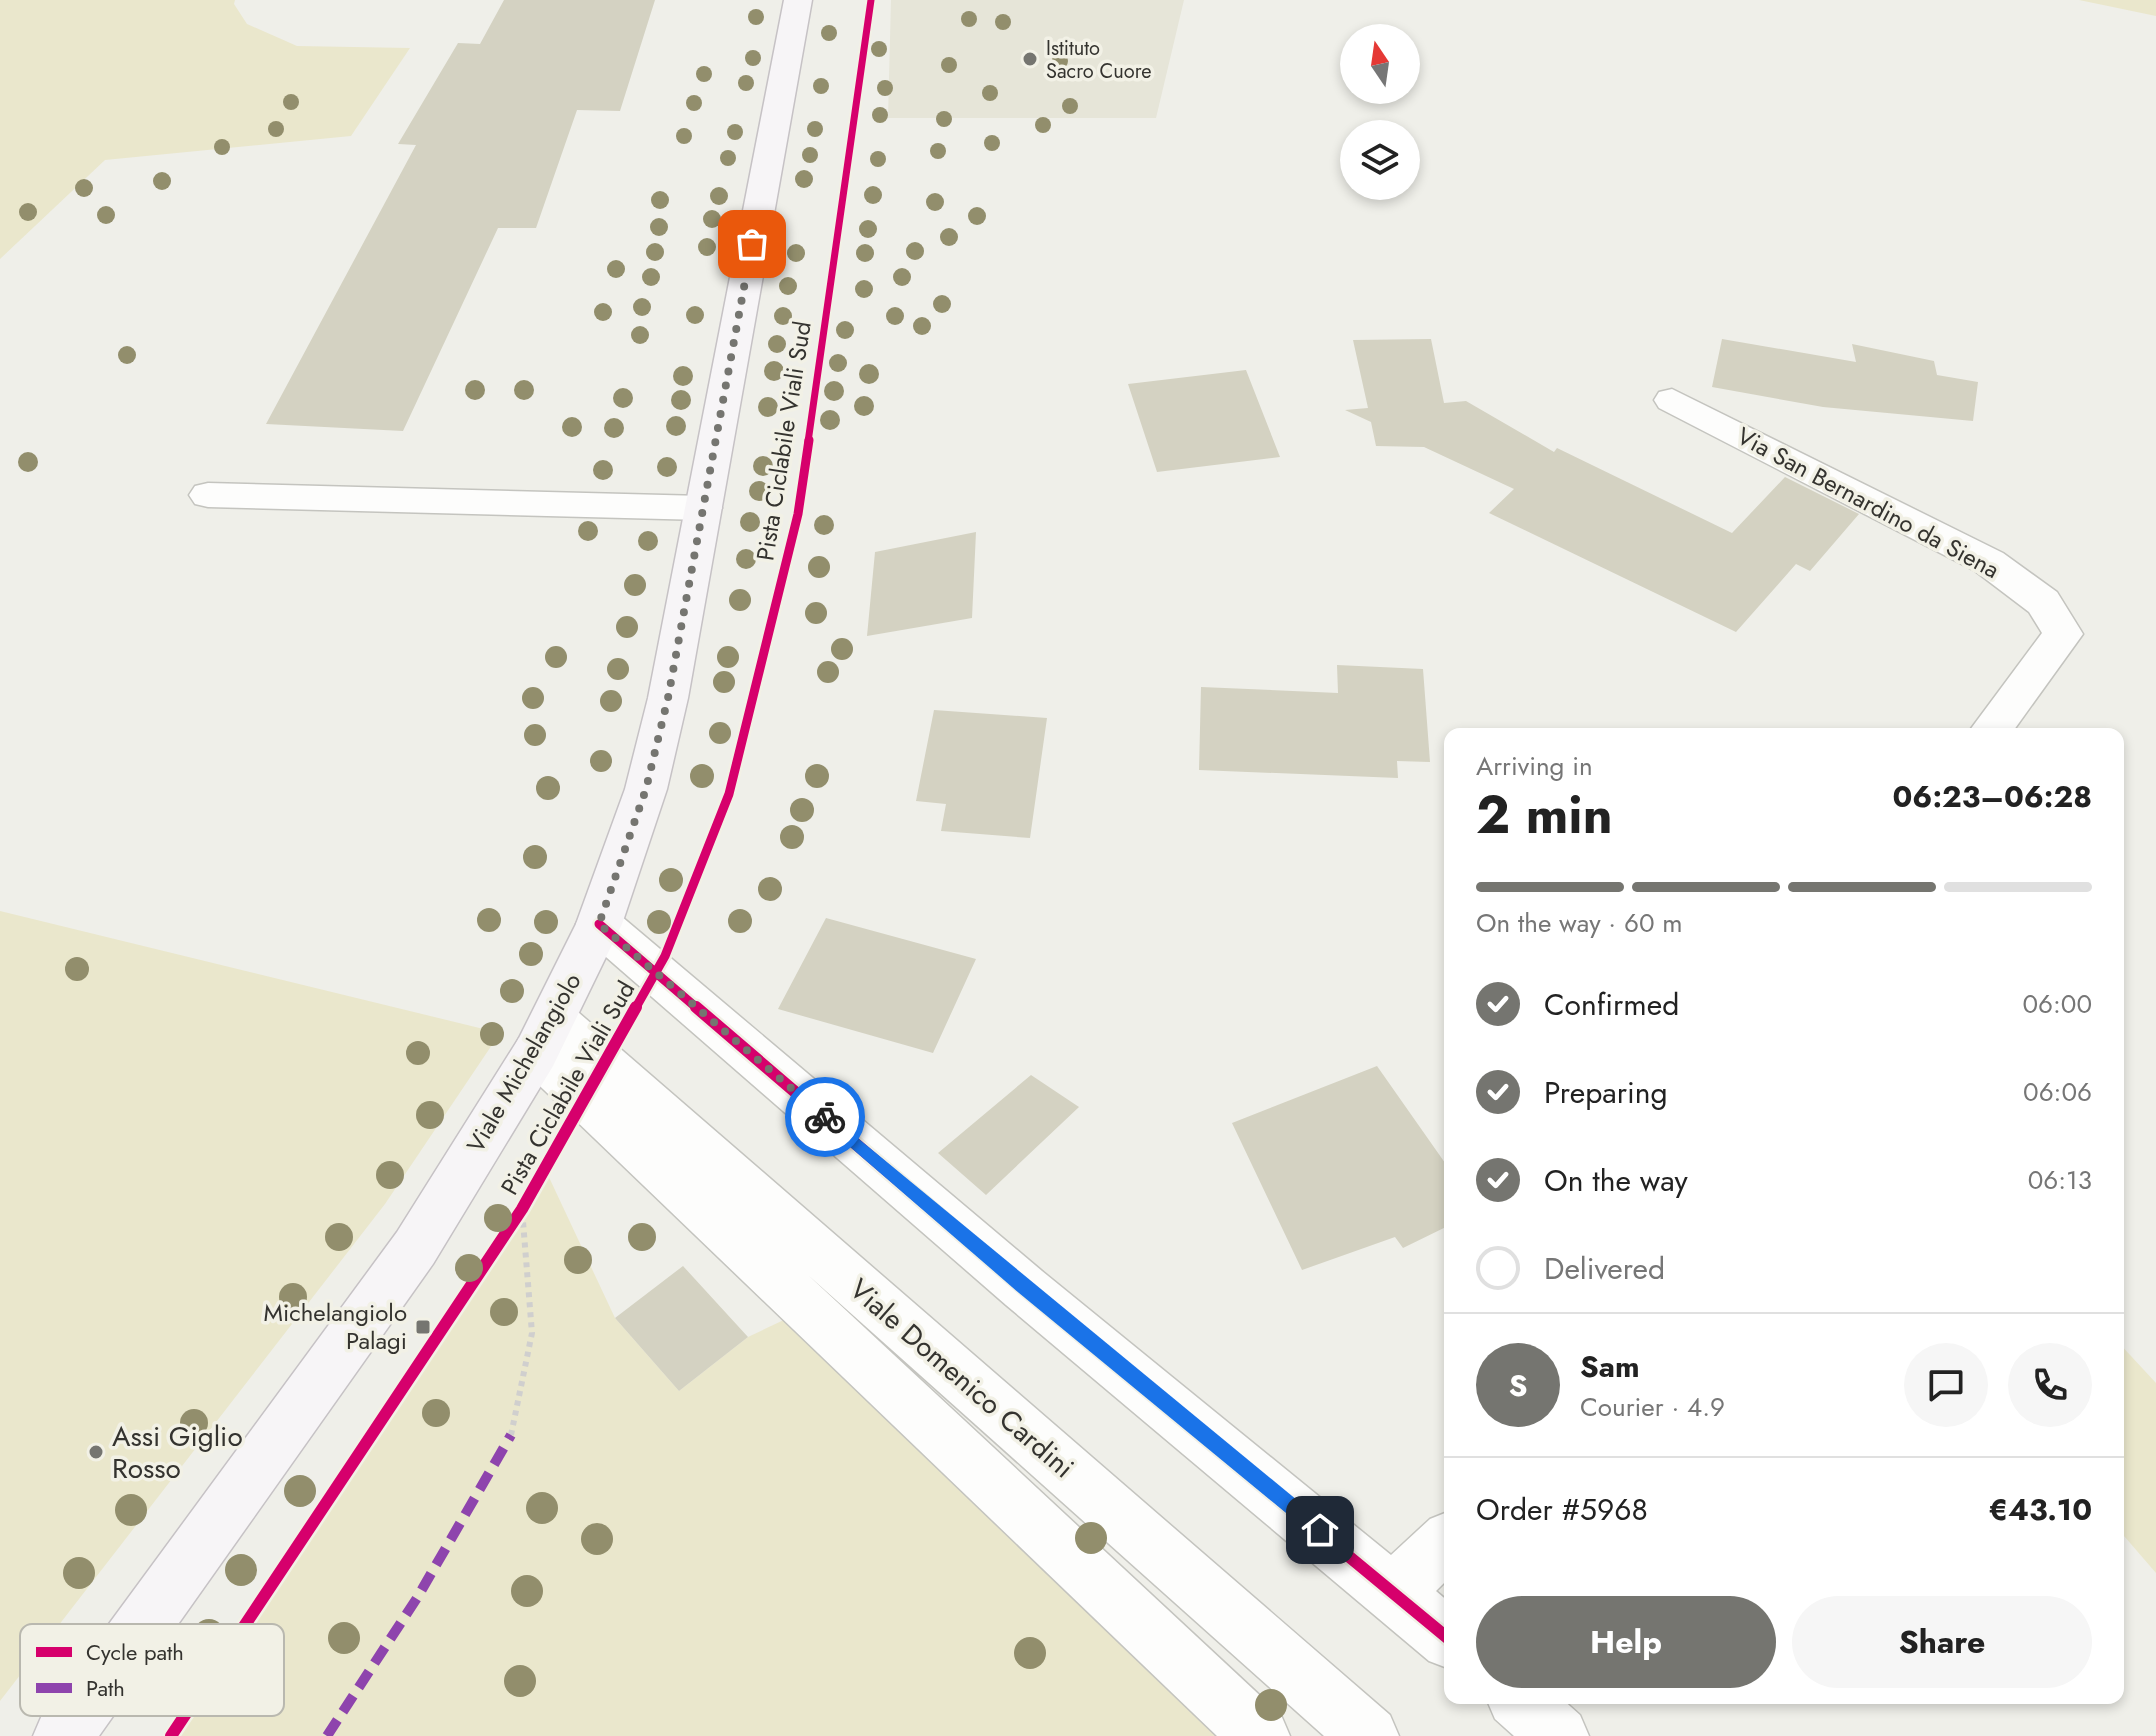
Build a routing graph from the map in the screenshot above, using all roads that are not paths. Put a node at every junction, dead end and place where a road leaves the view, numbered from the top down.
1 (798, 0) edge
2 (1672, 400) dead end
3 (208, 495) dead end
4 (703, 508) junction
5 (1992, 728) edge
6 (599, 924) junction
7 (545, 1036) junction
8 (1444, 1545) edge
9 (1394, 1591) junction
10 (144, 1624) edge
11 (1444, 1635) edge
12 (1523, 1704) edge
13 (77, 1716) edge
14 (63, 1736) edge
15 (1260, 1736) edge
16 (1369, 1736) edge
17 (1559, 1736) edge

1 - 4 main road, Viale Michelangiolo
2 - 5 street, Via San Bernardino da Siena
3 - 4 street
4 - 6 main road, Viale Michelangiolo
6 - 7 main road, Viale Michelangiolo
6 - 9 street
7 - 10 main road, Viale Michelangiolo
7 - 15 street, Viale Domenico Cardini
7 - 16 street, Viale Domenico Cardini
8 - 9 street
9 - 11 street
12 - 17 street
13 - 14 main road, Viale Michelangiolo

